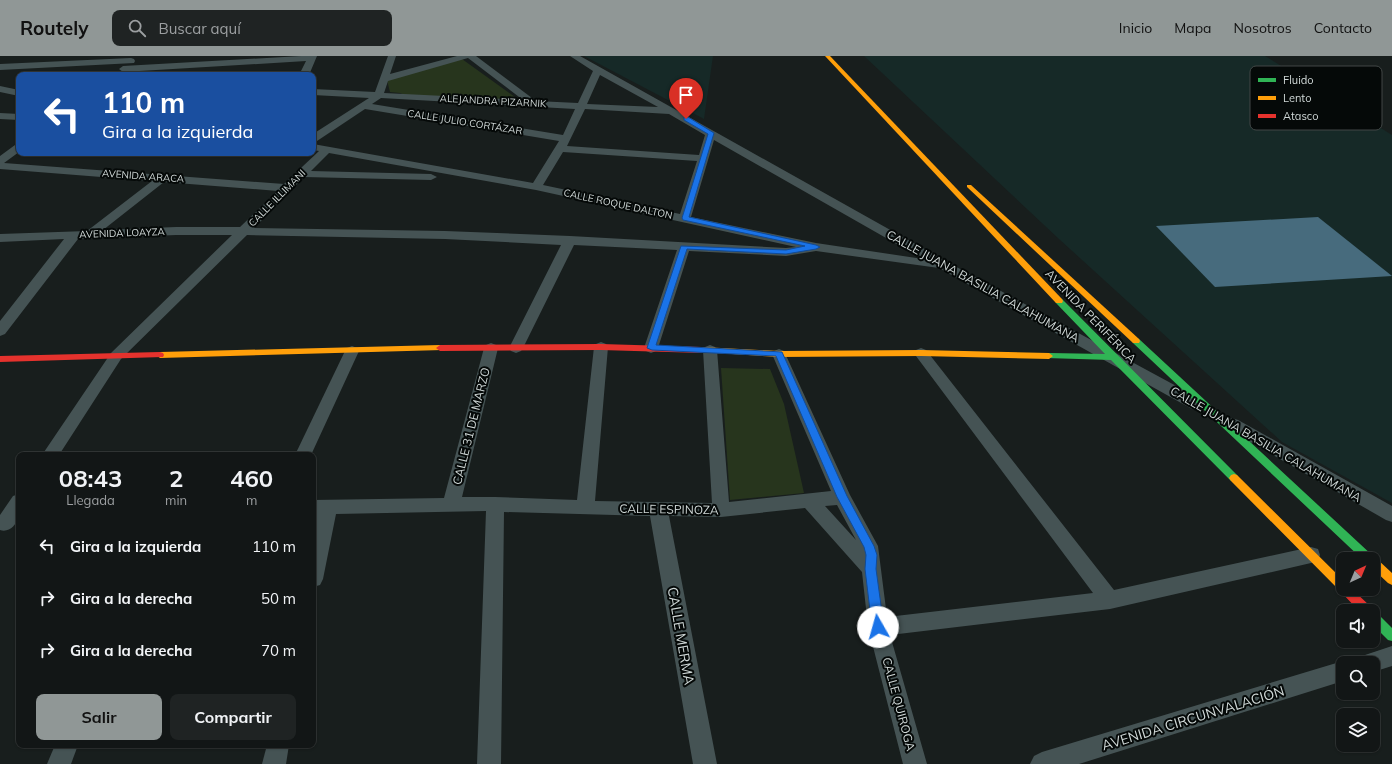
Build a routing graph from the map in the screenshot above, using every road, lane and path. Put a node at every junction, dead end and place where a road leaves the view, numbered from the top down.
1 (392, 56) edge
2 (466, 56) edge
3 (470, 56) edge
4 (574, 56) edge
5 (827, 56) edge
6 (312, 57) edge
7 (133, 58) edge
8 (234, 59) edge
9 (0, 67) edge
10 (598, 70) junction
11 (120, 72) edge
12 (305, 72) edge
13 (384, 79) junction
14 (0, 89) edge
15 (16, 92) edge
16 (316, 92) edge
17 (378, 96) junction
18 (532, 103) junction
19 (364, 106) junction
20 (581, 107) junction
21 (673, 111) junction
22 (0, 116) edge
23 (16, 117) edge
24 (711, 133) junction
25 (316, 137) edge
26 (566, 138) junction
27 (316, 147) edge
28 (327, 149) junction
29 (561, 149) junction
30 (16, 150) edge
31 (702, 158) junction
32 (0, 161) edge
33 (0, 166) edge
34 (451, 173) junction
35 (300, 174) junction
36 (162, 178) junction
37 (962, 178) dead end
38 (536, 187) junction
39 (286, 188) junction
40 (685, 218) junction
41 (244, 231) junction
42 (91, 234) junction
43 (74, 235) junction
44 (0, 238) edge
45 (570, 240) junction
46 (684, 247) junction
47 (816, 247) junction
48 (946, 267) junction
49 (0, 331) edge
50 (601, 346) junction
51 (490, 348) junction
52 (516, 348) junction
53 (652, 348) junction
54 (710, 350) junction
55 (352, 351) junction
56 (921, 353) junction
57 (780, 354) junction
58 (116, 356) junction
59 (1113, 358) junction
60 (0, 359) edge
61 (1214, 414) junction
62 (52, 452) edge
63 (304, 452) edge
64 (842, 497) junction
65 (809, 501) junction
66 (451, 504) junction
67 (495, 504) junction
68 (16, 507) edge
69 (321, 507) edge
70 (585, 508) junction
71 (658, 508) junction
72 (721, 510) junction
73 (1392, 515) edge
74 (8, 524) edge
75 (316, 552) edge
76 (1362, 552) edge
77 (1311, 555) junction
78 (871, 569) junction
79 (1380, 569) edge
80 (1336, 579) edge
81 (1392, 580) edge
82 (1353, 596) edge
83 (1110, 600) junction
84 (1360, 604) edge
85 (1380, 624) edge
86 (878, 627) junction
87 (1392, 636) edge
88 (1392, 656) edge
89 (1380, 660) edge
90 (1336, 673) edge
91 (66, 748) edge
92 (277, 748) edge
93 (59, 764) edge
94 (274, 764) edge
95 (489, 764) edge
96 (705, 764) edge
97 (915, 764) edge
98 (1042, 764) edge

1 - 13 street
2 - 13 street
3 - 18 street
4 - 10 street, CALLE JUANA BASILIA CALAHUMANA
5 - 59 street, AVENIDA PERIFÉRICA
6 - 8 street
6 - 12 street
7 - 9 street
7 - 11 street
8 - 11 street
10 - 20 street
10 - 21 street, CALLE JUANA BASILIA CALAHUMANA
13 - 17 street
14 - 15 street
16 - 17 street, ALEJANDRA PIZARNIK
17 - 18 street, ALEJANDRA PIZARNIK
17 - 19 street
18 - 20 street, ALEJANDRA PIZARNIK
19 - 25 street
19 - 26 street, CALLE JULIO CORTÁZAR
20 - 21 street, ALEJANDRA PIZARNIK
20 - 26 street
21 - 24 street, CALLE JUANA BASILIA CALAHUMANA
22 - 23 street
24 - 31 street
24 - 48 street, CALLE JUANA BASILIA CALAHUMANA
26 - 29 street
27 - 28 street, CALLE ROQUE DALTON
28 - 34 street, CALLE ROQUE DALTON
28 - 35 street, CALLE ILLIMANI
29 - 31 street
29 - 38 street
30 - 32 street
31 - 40 street
33 - 36 street, AVENIDA ARACA
34 - 35 street
34 - 38 street, CALLE ROQUE DALTON
35 - 39 street, CALLE ILLIMANI
36 - 39 street, AVENIDA ARACA
36 - 42 street
37 - 61 street, AVENIDA PERIFÉRICA
38 - 40 street, CALLE ROQUE DALTON
39 - 41 street, CALLE ILLIMANI
40 - 47 street, CALLE ROQUE DALTON
41 - 42 street, AVENIDA LOAYZA
41 - 45 street, AVENIDA LOAYZA
41 - 58 street, CALLE ILLIMANI
42 - 43 street, AVENIDA LOAYZA
43 - 44 street, AVENIDA LOAYZA
43 - 49 street
45 - 46 street, AVENIDA LOAYZA
45 - 52 street
46 - 47 street, AVENIDA LOAYZA
46 - 53 street
47 - 48 street, CALLE ROQUE DALTON
48 - 59 street, CALLE JUANA BASILIA CALAHUMANA
50 - 52 street
50 - 53 street
50 - 70 street
51 - 52 street
51 - 55 street
51 - 66 street, CALLE 31 DE MARZO
53 - 54 street
54 - 57 street
54 - 72 street
55 - 58 street
55 - 63 street
56 - 57 street
56 - 59 street
56 - 83 street
57 - 64 street, CALLE QUIROGA
58 - 60 street
58 - 62 street, CALLE ILLIMANI
59 - 61 street, CALLE JUANA BASILIA CALAHUMANA
59 - 77 street, AVENIDA PERIFÉRICA
61 - 73 street, CALLE JUANA BASILIA CALAHUMANA
61 - 76 street, AVENIDA PERIFÉRICA
64 - 65 street, CALLE ESPINOZA
64 - 78 street, CALLE QUIROGA
65 - 72 street, CALLE ESPINOZA
65 - 78 street
66 - 67 street, CALLE ESPINOZA
66 - 69 street, CALLE ESPINOZA
67 - 70 street, CALLE ESPINOZA
67 - 95 street
68 - 74 street
69 - 75 street
70 - 71 street, CALLE ESPINOZA
71 - 72 street, CALLE ESPINOZA
71 - 96 street, CALLE MERMA
77 - 80 street, AVENIDA PERIFÉRICA
77 - 83 street
78 - 86 street, CALLE QUIROGA
79 - 81 street
82 - 84 street
83 - 86 street
85 - 87 street
86 - 97 street, CALLE QUIROGA
88 - 89 street
90 - 98 street, AVENIDA CIRCUNVALACIÓN
91 - 93 street
92 - 94 street

